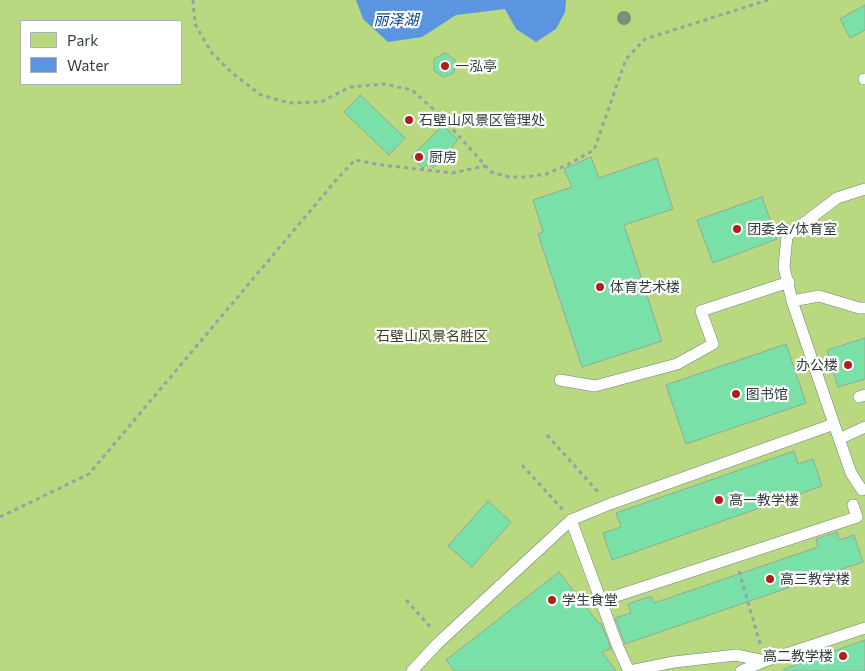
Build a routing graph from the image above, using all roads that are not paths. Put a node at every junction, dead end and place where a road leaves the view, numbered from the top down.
1 (865, 189) edge
2 (789, 282) junction
3 (792, 301) junction
4 (865, 308) edge
5 (560, 380) dead end
6 (834, 424) junction
7 (865, 427) edge
8 (839, 439) junction
9 (862, 490) dead end
10 (854, 505) dead end
11 (571, 520) junction
12 (601, 601) junction
13 (865, 628) edge
14 (765, 661) junction
15 (412, 671) edge
16 (630, 671) edge
17 (741, 671) edge

1 - 2 lane
2 - 3 lane
2 - 5 lane
3 - 4 lane
3 - 6 lane
6 - 8 lane
6 - 11 lane
7 - 8 lane
8 - 9 lane
10 - 12 lane
11 - 12 lane
11 - 15 lane
12 - 16 lane
13 - 14 lane
14 - 16 lane
14 - 17 lane

